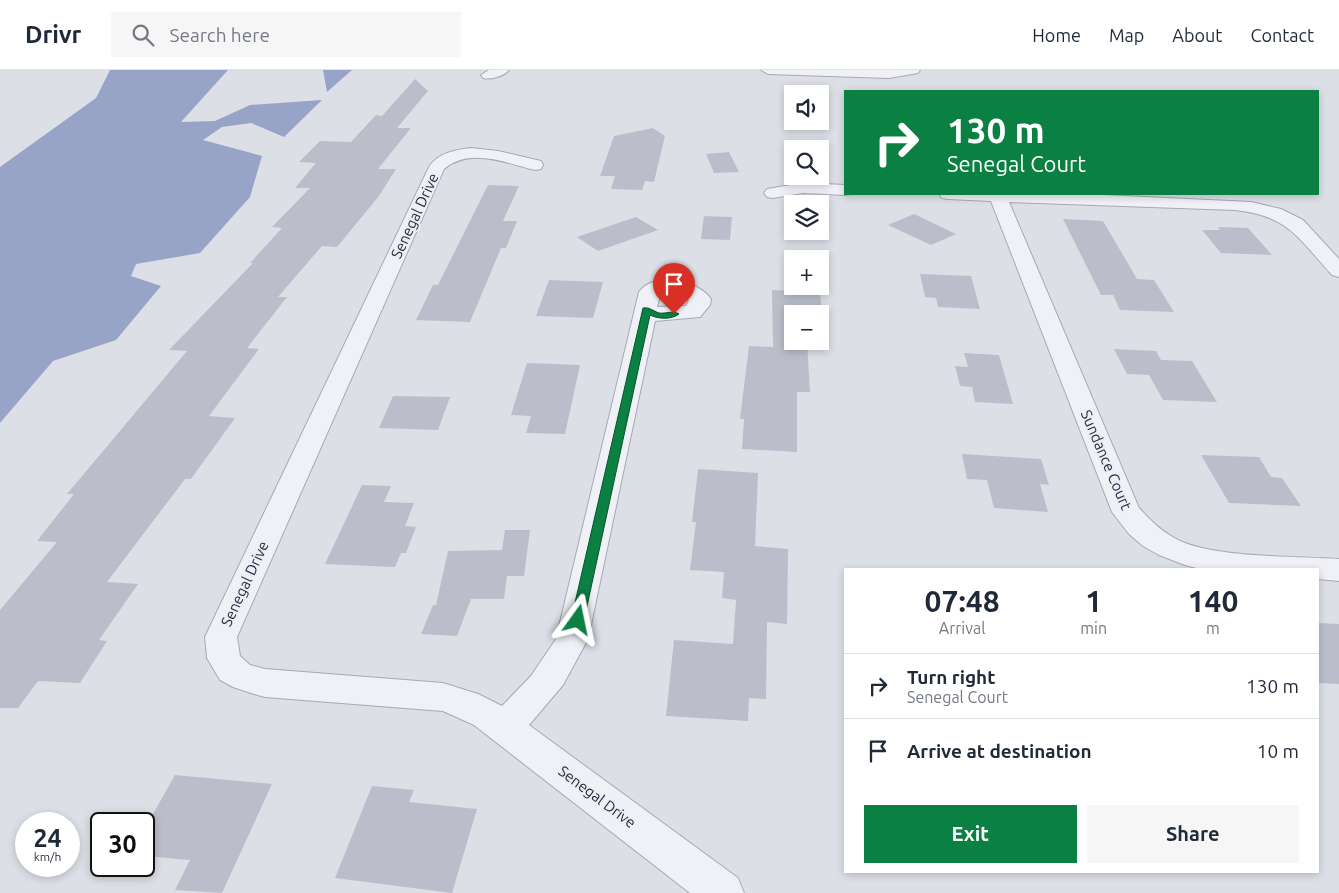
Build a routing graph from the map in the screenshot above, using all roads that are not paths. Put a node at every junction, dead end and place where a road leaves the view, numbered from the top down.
1 (502, 70) edge
2 (768, 70) edge
3 (913, 70) edge
4 (488, 75) dead end
5 (535, 165) dead end
6 (844, 190) edge
7 (773, 193) dead end
8 (973, 195) edge
9 (998, 196) junction
10 (1339, 271) edge
11 (646, 310) dead end
12 (1309, 568) edge
13 (1319, 569) edge
14 (1339, 570) edge
15 (505, 726) junction
16 (723, 893) edge

1 - 4 street
2 - 3 street
5 - 15 street, Senegal Drive
6 - 7 street
8 - 9 street
9 - 10 street
9 - 12 street, Sundance Court
11 - 15 street
13 - 14 street, Sundance Court
15 - 16 street, Senegal Drive

